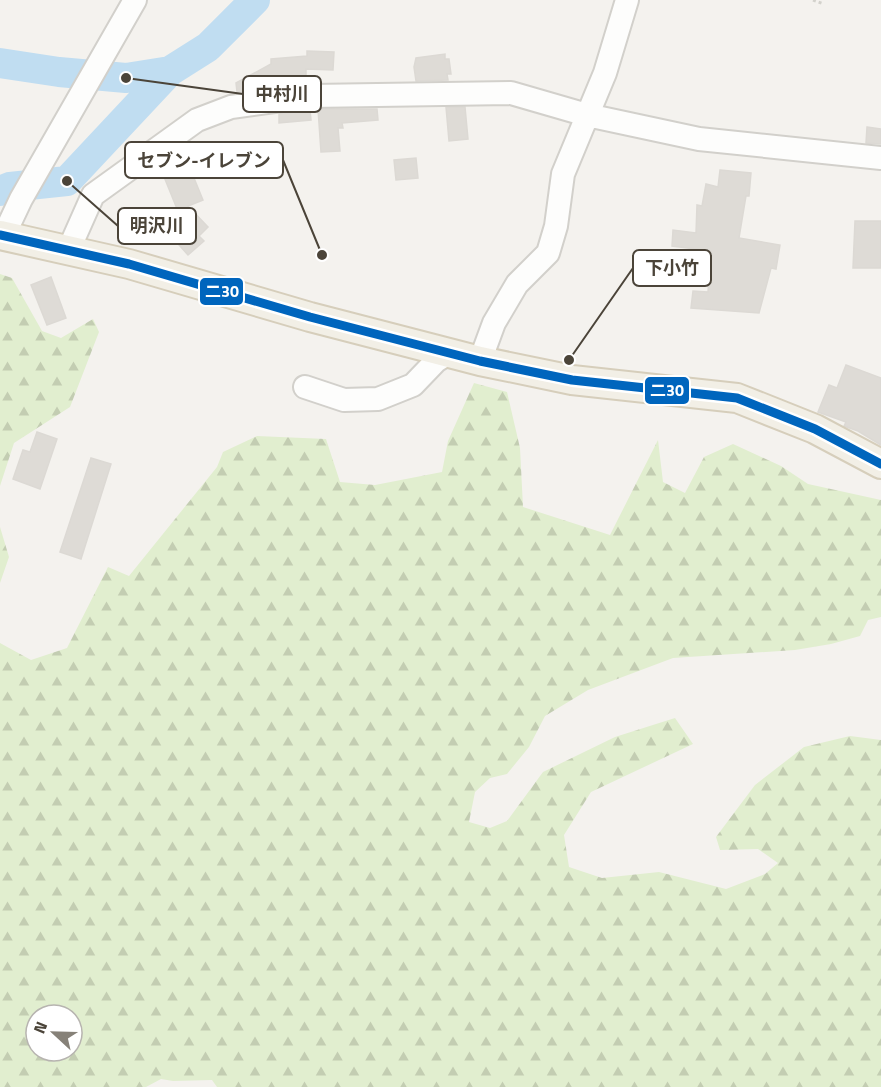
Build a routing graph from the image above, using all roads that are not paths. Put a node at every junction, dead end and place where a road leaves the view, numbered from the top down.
1 (135, 0) edge
2 (627, 0) edge
3 (587, 115) junction
4 (881, 158) edge
5 (2, 235) edge
6 (69, 249) junction
7 (449, 353) junction
8 (480, 361) junction
9 (305, 387) dead end
10 (881, 464) edge

1 - 5 street
2 - 3 street
3 - 4 street
3 - 6 street
3 - 8 street
5 - 6 main road
6 - 7 main road
7 - 8 main road
7 - 9 street
8 - 10 main road

